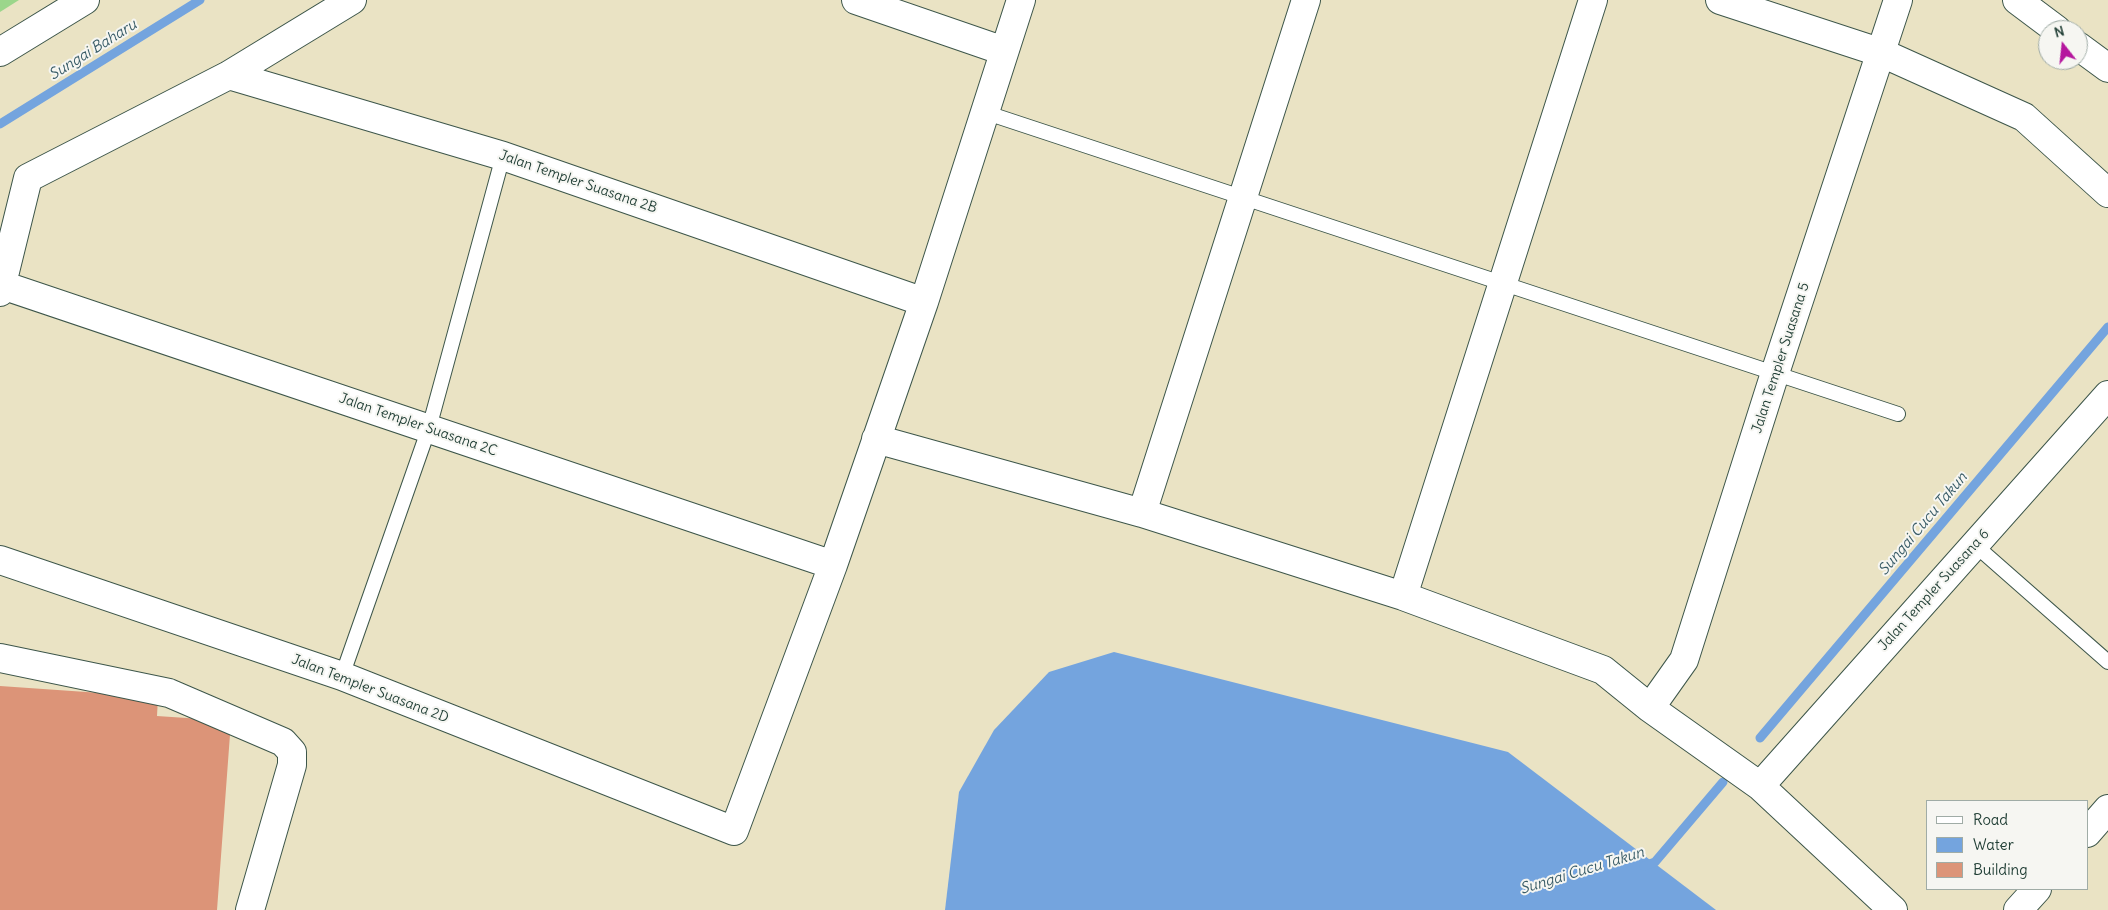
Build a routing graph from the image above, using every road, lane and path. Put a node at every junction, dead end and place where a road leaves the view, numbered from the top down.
1 (86, 0) edge
2 (352, 0) edge
3 (856, 0) edge
4 (1021, 0) edge
5 (1306, 0) edge
6 (1593, 0) edge
7 (1720, 0) edge
8 (1898, 0) edge
9 (2017, 0) edge
10 (2044, 20) edge
11 (1004, 51) junction
12 (0, 52) edge
13 (1882, 53) junction
14 (2088, 53) edge
15 (2108, 68) edge
16 (229, 75) junction
17 (984, 112) junction
18 (503, 156) junction
19 (2108, 194) edge
20 (1243, 197) junction
21 (1502, 283) junction
22 (1, 288) edge
23 (924, 302) junction
24 (1775, 374) junction
25 (2108, 394) edge
26 (1898, 414) dead end
27 (429, 428) junction
28 (876, 439) junction
29 (1142, 513) junction
30 (1975, 545) junction
31 (0, 560) edge
32 (834, 565) junction
33 (1403, 596) junction
34 (0, 658) edge
35 (2108, 662) edge
36 (342, 676) junction
37 (1650, 708) junction
38 (1760, 786) junction
39 (2108, 809) edge
40 (2088, 832) edge
41 (2036, 890) edge
42 (250, 910) edge
43 (1893, 910) edge
44 (2018, 910) edge

1 - 12 street
2 - 16 street
3 - 11 street
4 - 11 street
5 - 20 street
6 - 21 street
7 - 13 street
8 - 13 street, Jalan Templer Suasana 5
9 - 10 street
11 - 17 street
13 - 19 street
13 - 24 street, Jalan Templer Suasana 5
14 - 15 street
16 - 18 street, Jalan Templer Suasana 2B
16 - 22 street
17 - 20 lane
17 - 23 street
18 - 23 street, Jalan Templer Suasana 2B
18 - 27 lane
20 - 21 lane
20 - 29 street
21 - 24 lane
21 - 33 street
22 - 27 street, Jalan Templer Suasana 2C
23 - 28 street
24 - 26 lane
24 - 37 street, Jalan Templer Suasana 5
25 - 30 street, Jalan Templer Suasana 6
27 - 32 street, Jalan Templer Suasana 2C
27 - 36 lane
28 - 29 street
28 - 32 street
29 - 33 street
30 - 35 lane
30 - 38 street, Jalan Templer Suasana 6
31 - 36 street, Jalan Templer Suasana 2D
32 - 36 street, Jalan Templer Suasana 2D
33 - 37 street
34 - 42 street
37 - 38 street
38 - 43 street
39 - 40 street
41 - 44 street

